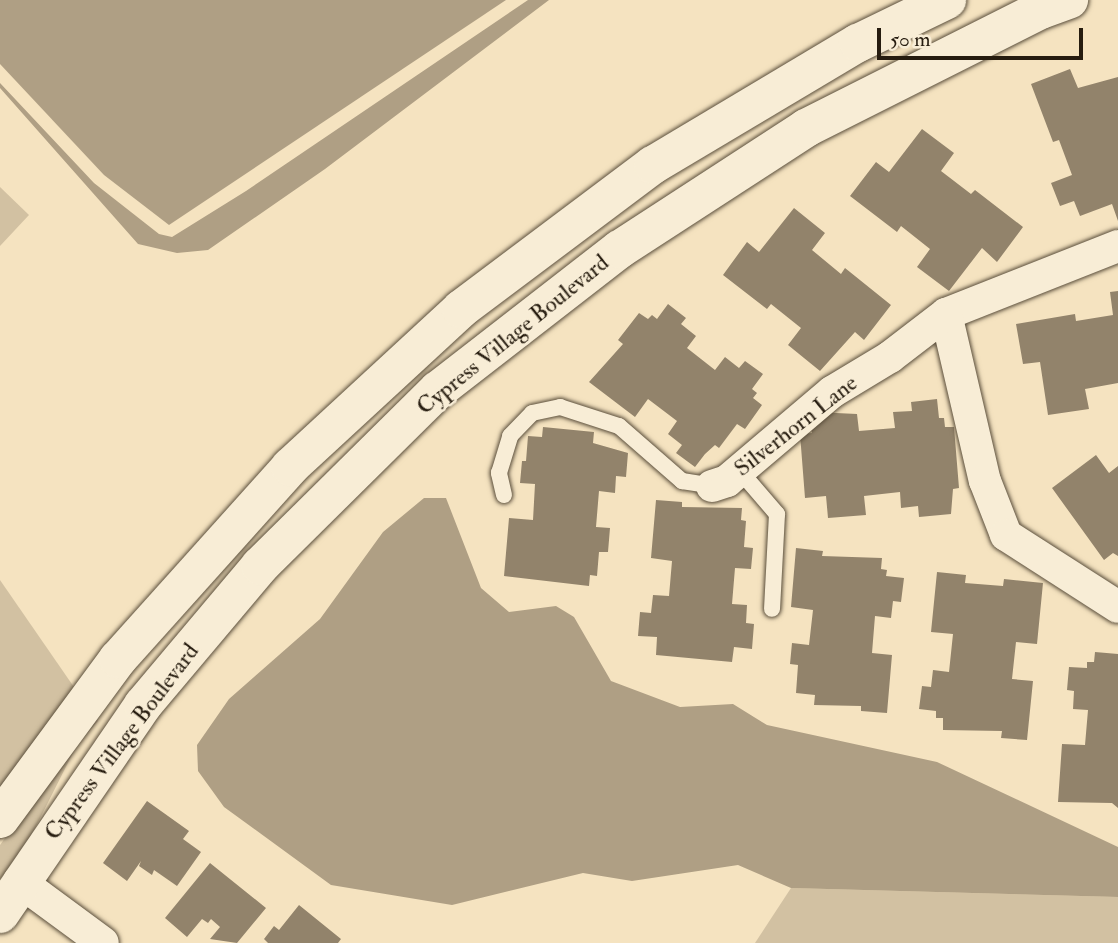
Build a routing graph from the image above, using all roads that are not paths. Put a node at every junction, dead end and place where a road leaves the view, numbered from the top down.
1 (947, 0) edge
2 (1069, 0) edge
3 (1118, 246) edge
4 (946, 314) junction
5 (740, 471) junction
6 (712, 486) joint
7 (504, 495) dead end
8 (1118, 607) edge
9 (772, 609) dead end
10 (0, 819) edge
11 (19, 881) junction
12 (0, 914) edge
13 (103, 943) edge

1 - 10 street, Cypress Village Boulevard
2 - 11 street, Cypress Village Boulevard
3 - 4 street, Silverhorn Lane
4 - 5 street, Silverhorn Lane
4 - 8 street
5 - 6 street, Silverhorn Lane
5 - 9 lane
6 - 7 lane
11 - 12 street, Cypress Village Boulevard
11 - 13 street

